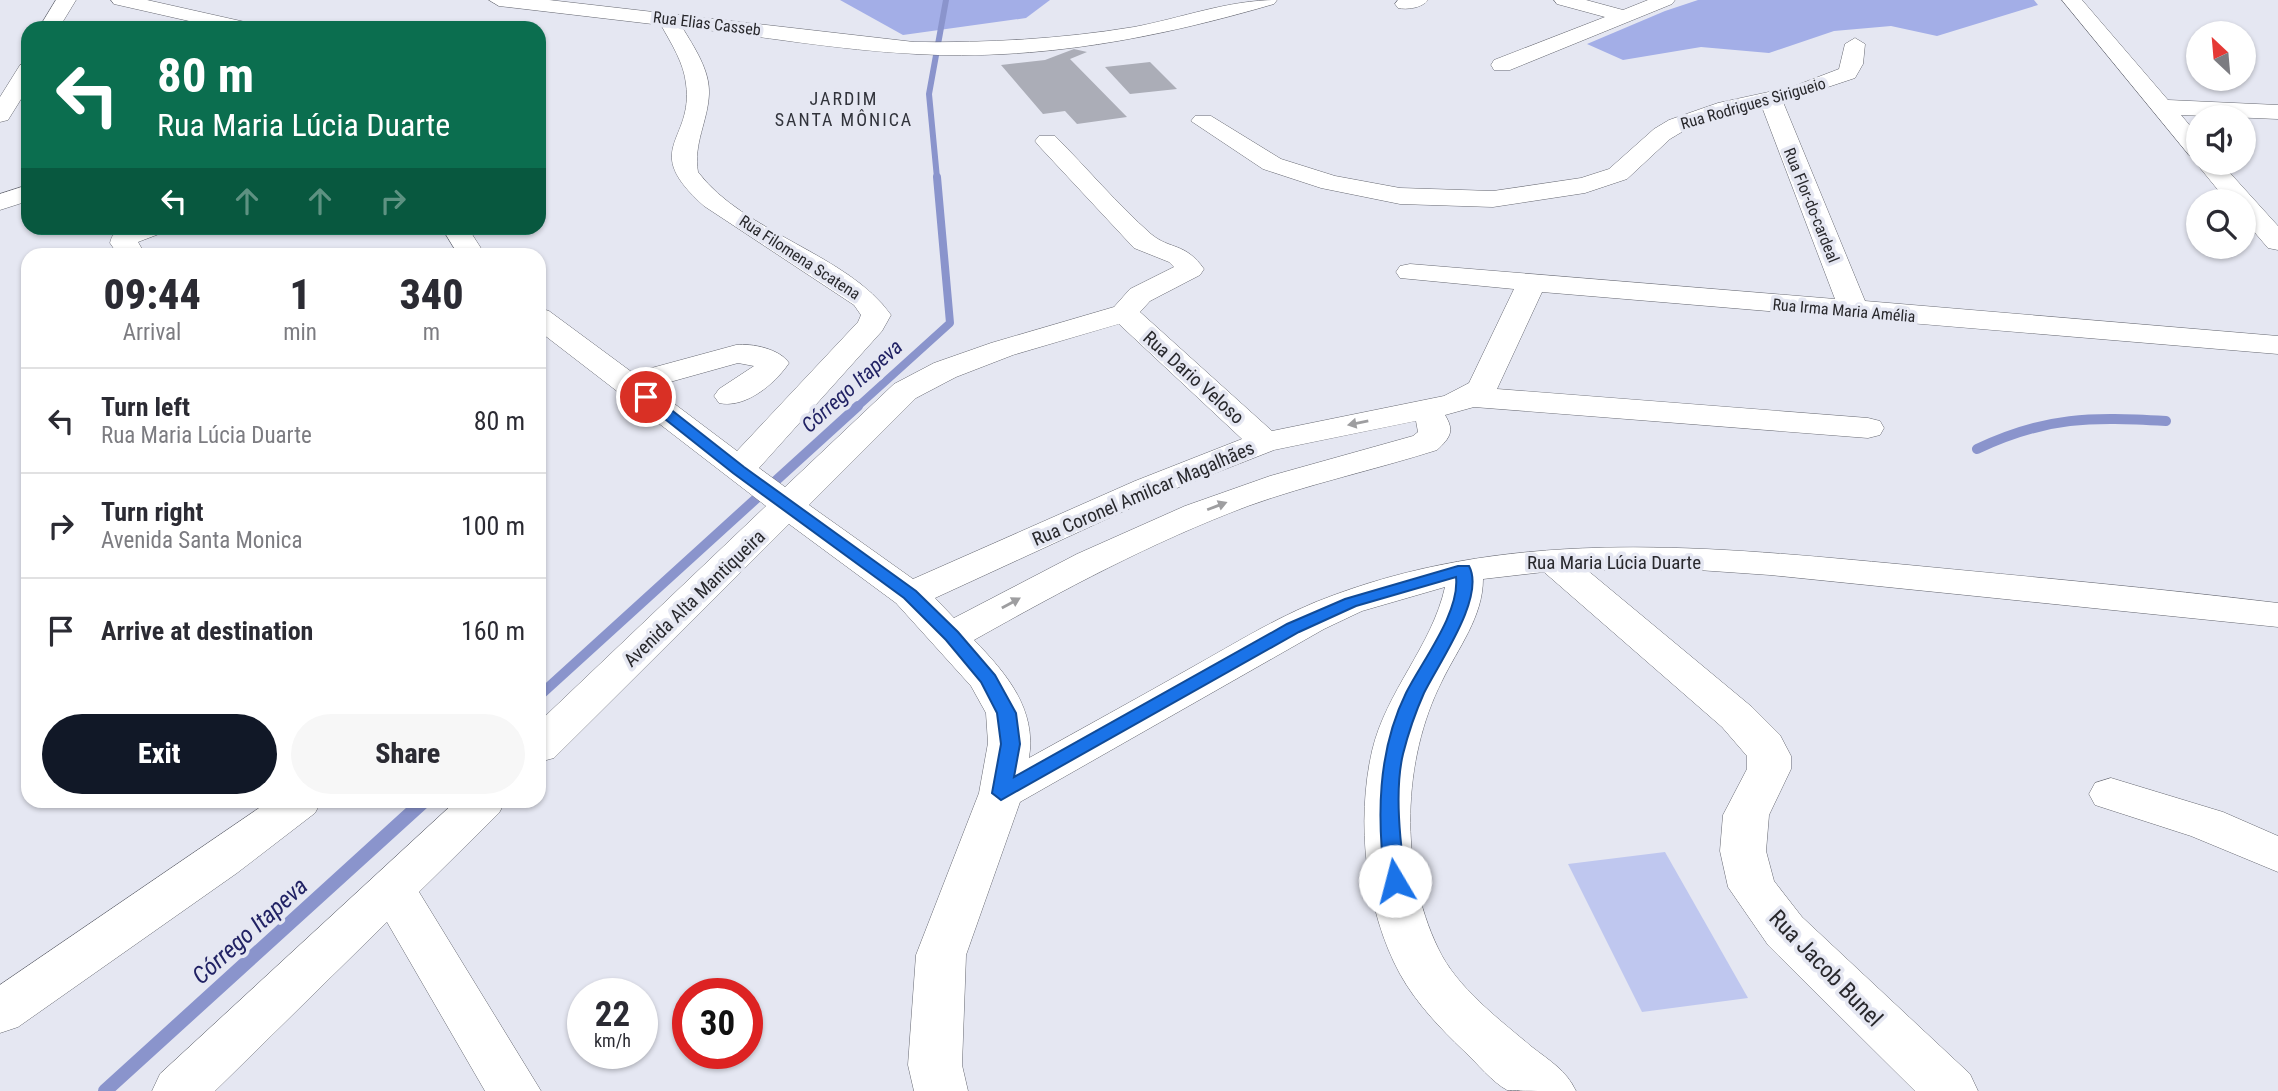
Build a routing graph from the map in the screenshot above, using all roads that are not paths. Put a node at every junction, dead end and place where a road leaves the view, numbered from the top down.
1 (66, 0) edge
2 (121, 0) edge
3 (499, 0) edge
4 (1267, 0) edge
5 (1564, 0) edge
6 (1665, 0) edge
7 (2072, 0) edge
8 (222, 2) edge
9 (1624, 16) junction
10 (202, 18) junction
11 (668, 19) junction
12 (54, 21) edge
13 (216, 21) edge
14 (1855, 44) dead end
15 (1502, 65) dead end
16 (21, 81) edge
17 (1770, 98) junction
18 (2162, 107) junction
19 (2278, 112) edge
20 (0, 115) edge
21 (1203, 121) dead end
22 (2186, 136) edge
23 (1047, 141) dead end
24 (2218, 175) edge
25 (2230, 189) edge
26 (21, 195) edge
27 (0, 202) edge
28 (2256, 218) edge
29 (2278, 242) edge
30 (1144, 243) junction
31 (1410, 272) dead end
32 (1531, 284) junction
33 (1132, 304) junction
34 (1854, 312) junction
35 (546, 322) edge
36 (2278, 345) edge
37 (628, 384) junction
38 (730, 396) dead end
39 (1471, 397) junction
40 (1425, 410) junction
41 (1868, 428) dead end
42 (1265, 442) junction
43 (765, 489) junction
44 (1550, 558) junction
45 (1464, 569) junction
46 (910, 595) junction
47 (2278, 615) edge
48 (952, 636) junction
49 (546, 739) edge
50 (1001, 793) junction
51 (2111, 794) dead end
52 (291, 808) edge
53 (477, 808) edge
54 (2278, 855) edge
55 (393, 890) junction
56 (0, 1012) edge
57 (179, 1091) edge
58 (514, 1091) edge
59 (941, 1091) edge
60 (1549, 1091) edge
61 (1951, 1091) edge

1 - 12 street
2 - 10 street
3 - 11 street, Rua Elias Casseb
4 - 11 street, Rua Elias Casseb
5 - 9 street
6 - 9 street
7 - 18 street
8 - 10 street
9 - 15 street
10 - 13 street
11 - 43 street, Rua Filomena Scatena
14 - 17 street, Rua Rodrigues Sirigueio
16 - 20 street
17 - 21 street, Rua Rodrigues Sirigueio
17 - 34 street, Rua Flor-do-cardeal
18 - 19 street
18 - 22 street
23 - 30 street
24 - 25 street
26 - 27 street
28 - 29 street
30 - 33 street
30 - 33 street, Avenida Alta Mantiqueira
31 - 32 street, Rua Irma Maria Amélia
32 - 34 street, Rua Irma Maria Amélia
32 - 39 street
33 - 42 street, Rua Dario Veloso
33 - 43 street, Avenida Alta Mantiqueira
34 - 36 street, Rua Irma Maria Amélia
35 - 37 street
37 - 38 street
37 - 43 street
39 - 40 street, Rua Coronel Amilcar Magalhães
39 - 41 street
40 -> 42 street, Rua Coronel Amilcar Magalhães
48 -> 40 street, Rua Coronel Amilcar Magalhães
42 - 46 street, Rua Coronel Amilcar Magalhães
43 - 46 street
43 - 49 street, Avenida Alta Mantiqueira
44 - 45 street, Rua Maria Lúcia Duarte
44 - 47 street, Rua Maria Lúcia Duarte
44 - 61 street, Rua Jacob Bunel
45 - 50 street, Rua Maria Lúcia Duarte
45 - 60 street
46 - 48 street
48 - 50 street
50 - 59 street
51 - 54 street
52 - 56 street
53 - 55 street
55 - 57 street
55 - 58 street

